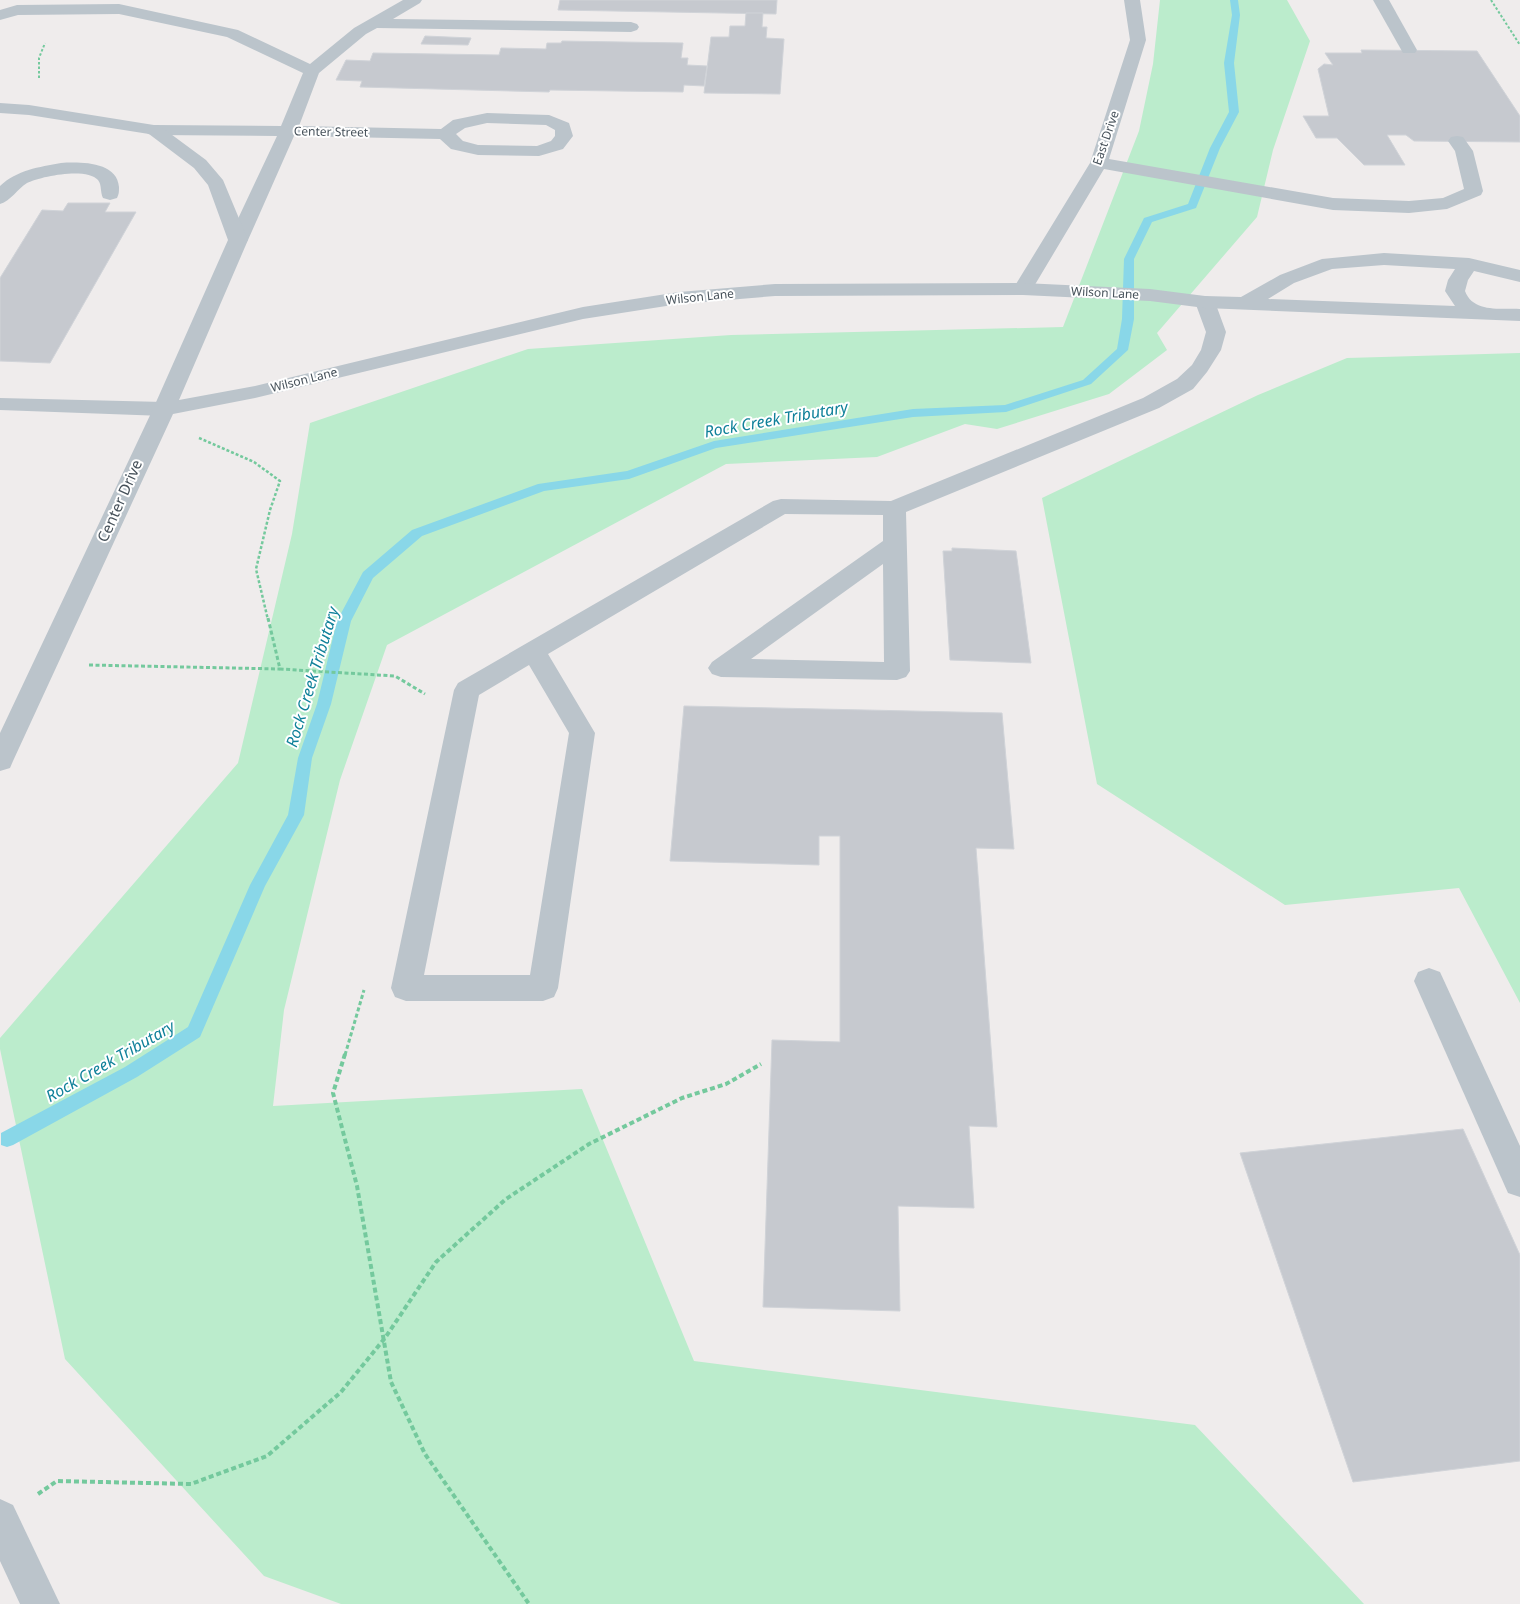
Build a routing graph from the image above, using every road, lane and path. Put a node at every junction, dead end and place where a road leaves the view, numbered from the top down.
1 (414, 0) edge
2 (1132, 0) edge
3 (1381, 0) edge
4 (1491, 0) edge
5 (74, 8) junction
6 (0, 15) edge
7 (373, 23) junction
8 (631, 27) dead end
9 (1520, 45) edge
10 (1409, 50) dead end
11 (312, 71) junction
12 (40, 82) dead end
13 (0, 108) edge
14 (154, 130) junction
15 (288, 131) junction
16 (445, 134) junction
17 (1457, 141) dead end
18 (1099, 163) junction
19 (110, 194) dead end
20 (0, 198) edge
21 (238, 240) junction
22 (1469, 264) junction
23 (1520, 276) edge
24 (1323, 281) junction
25 (1023, 289) junction
26 (1204, 302) junction
27 (1248, 302) junction
28 (1364, 309) junction
29 (1475, 313) junction
30 (1520, 315) edge
31 (0, 404) edge
32 (164, 409) junction
33 (193, 438) dead end
34 (894, 508) junction
35 (894, 546) junction
36 (534, 651) junction
37 (106, 665) dead end
38 (280, 669) junction
39 (428, 696) dead end
40 (0, 761) edge
41 (1429, 981) dead end
42 (364, 986) dead end
43 (761, 1064) dead end
44 (1520, 1182) edge
45 (385, 1338) junction
46 (0, 1519) edge
47 (40, 1604) edge
48 (529, 1604) edge

1 - 7 street, Center Street
2 - 18 street, East Drive
3 - 10 street
4 - 9 path
5 - 6 street
5 - 11 street
5 - 12 path
7 - 8 street
7 - 11 street, Center Street
11 - 15 street, Center Street
13 - 14 street
14 - 15 street
14 - 21 street
15 - 16 street, Center Street
15 - 21 street, Center Drive
16 - 16 street, Center Street
17 - 18 street
18 - 25 street, East Drive
19 - 20 street
21 - 32 street, Center Drive
22 - 23 street
22 - 24 street
22 - 29 street
24 - 27 street
24 - 28 street
25 - 26 street, Wilson Lane
25 - 32 street, Wilson Lane
26 - 27 street, Wilson Lane
26 - 34 street
27 - 28 street, Wilson Lane
28 - 29 street, Wilson Lane
29 - 30 street, Wilson Lane
31 - 32 street, Wilson Lane
32 - 40 street, Center Drive
33 - 38 path
34 - 35 street
34 - 36 street
35 - 35 street
36 - 36 street
37 - 38 path
38 - 39 path
41 - 44 street
42 - 45 path
43 - 45 path
45 - 46 path
45 - 48 path
46 - 47 street

